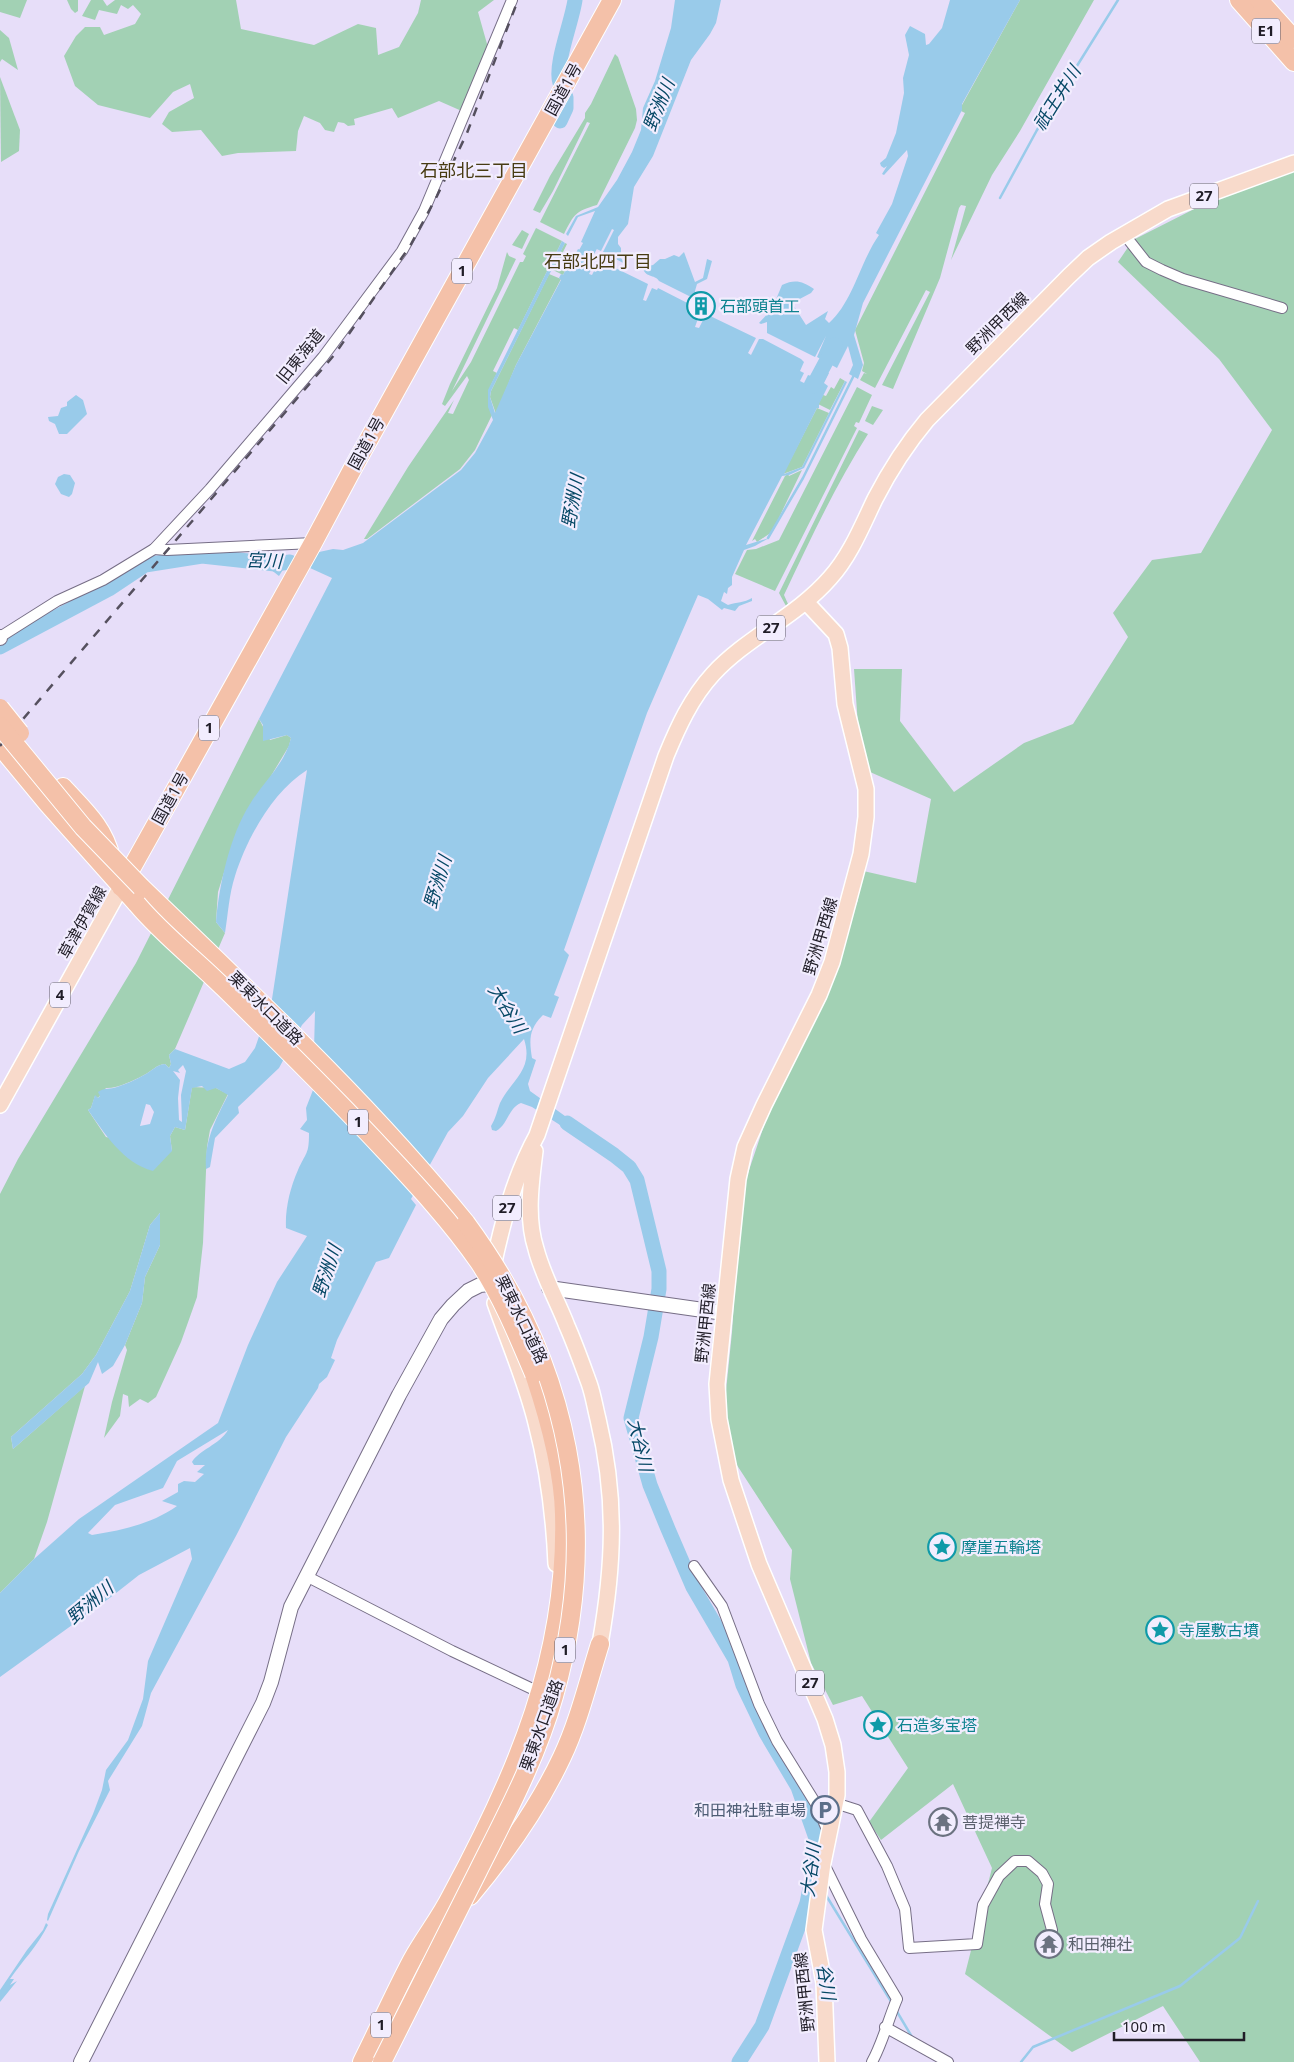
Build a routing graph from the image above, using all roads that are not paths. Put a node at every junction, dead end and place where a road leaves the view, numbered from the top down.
1 (512, 0) edge
2 (612, 0) edge
3 (1238, 0) edge
4 (1259, 0) edge
5 (1294, 39) edge
6 (1294, 62) edge
7 (1294, 163) edge
8 (1124, 234) junction
9 (1282, 308) dead end
10 (311, 547) junction
11 (154, 549) junction
12 (806, 602) junction
13 (0, 637) edge
14 (0, 708) edge
15 (0, 726) edge
16 (0, 746) edge
17 (122, 887) junction
18 (0, 1105) edge
19 (539, 1128) junction
20 (489, 1284) junction
21 (549, 1288) junction
22 (724, 1313) junction
23 (694, 1566) dead end
24 (306, 1576) junction
25 (557, 1620) junction
26 (600, 1644) joint
27 (541, 1693) junction
28 (835, 1802) junction
29 (824, 1840) junction
30 (823, 1863) junction
31 (1052, 1930) dead end
32 (400, 1988) junction
33 (885, 2027) junction
34 (81, 2062) edge
35 (362, 2062) edge
36 (382, 2062) edge
37 (827, 2062) edge
38 (872, 2062) edge
39 (948, 2062) edge

1 - 11 street, 旧東海道
2 - 10 highway, 国道1号 / 1
3 - 6 highway, E1
4 - 5 highway, E1
7 - 8 main road, 野洲甲西線 / 27
8 - 9 street
8 - 12 main road, 野洲甲西線 / 27
10 - 11 street
10 - 17 highway, 国道1号 / 1
11 - 13 street, 旧東海道
12 - 19 main road, 野洲甲西線 / 27
12 - 22 main road, 野洲甲西線 / 27
14 - 17 highway, 1, bridge
15 - 36 highway, 栗東水口道路 / 1, bridge
16 - 17 highway, 1
17 - 18 main road, 草津伊賀線 / 4
17 - 25 highway, 栗東水口道路 / 1, bridge
19 - 20 main road, 野洲甲西線 / 27
19 - 21 main road, 野洲甲西線 / 27
20 - 24 street
20 - 25 main road
21 - 22 street
21 - 26 main road, 27
22 - 28 main road, 野洲甲西線 / 27
23 - 29 street
24 - 27 street
24 - 34 street
25 - 27 highway, 栗東水口道路 / 1
26 - 32 highway, 1
27 - 32 highway, 栗東水口道路 / 1
28 - 29 main road, 野洲甲西線 / 27
28 - 31 street
29 - 30 main road, 野洲甲西線 / 27
30 - 33 street
30 - 37 main road, 野洲甲西線 / 27
32 - 35 highway, 栗東水口道路 / 1
33 - 38 street
33 - 39 street

